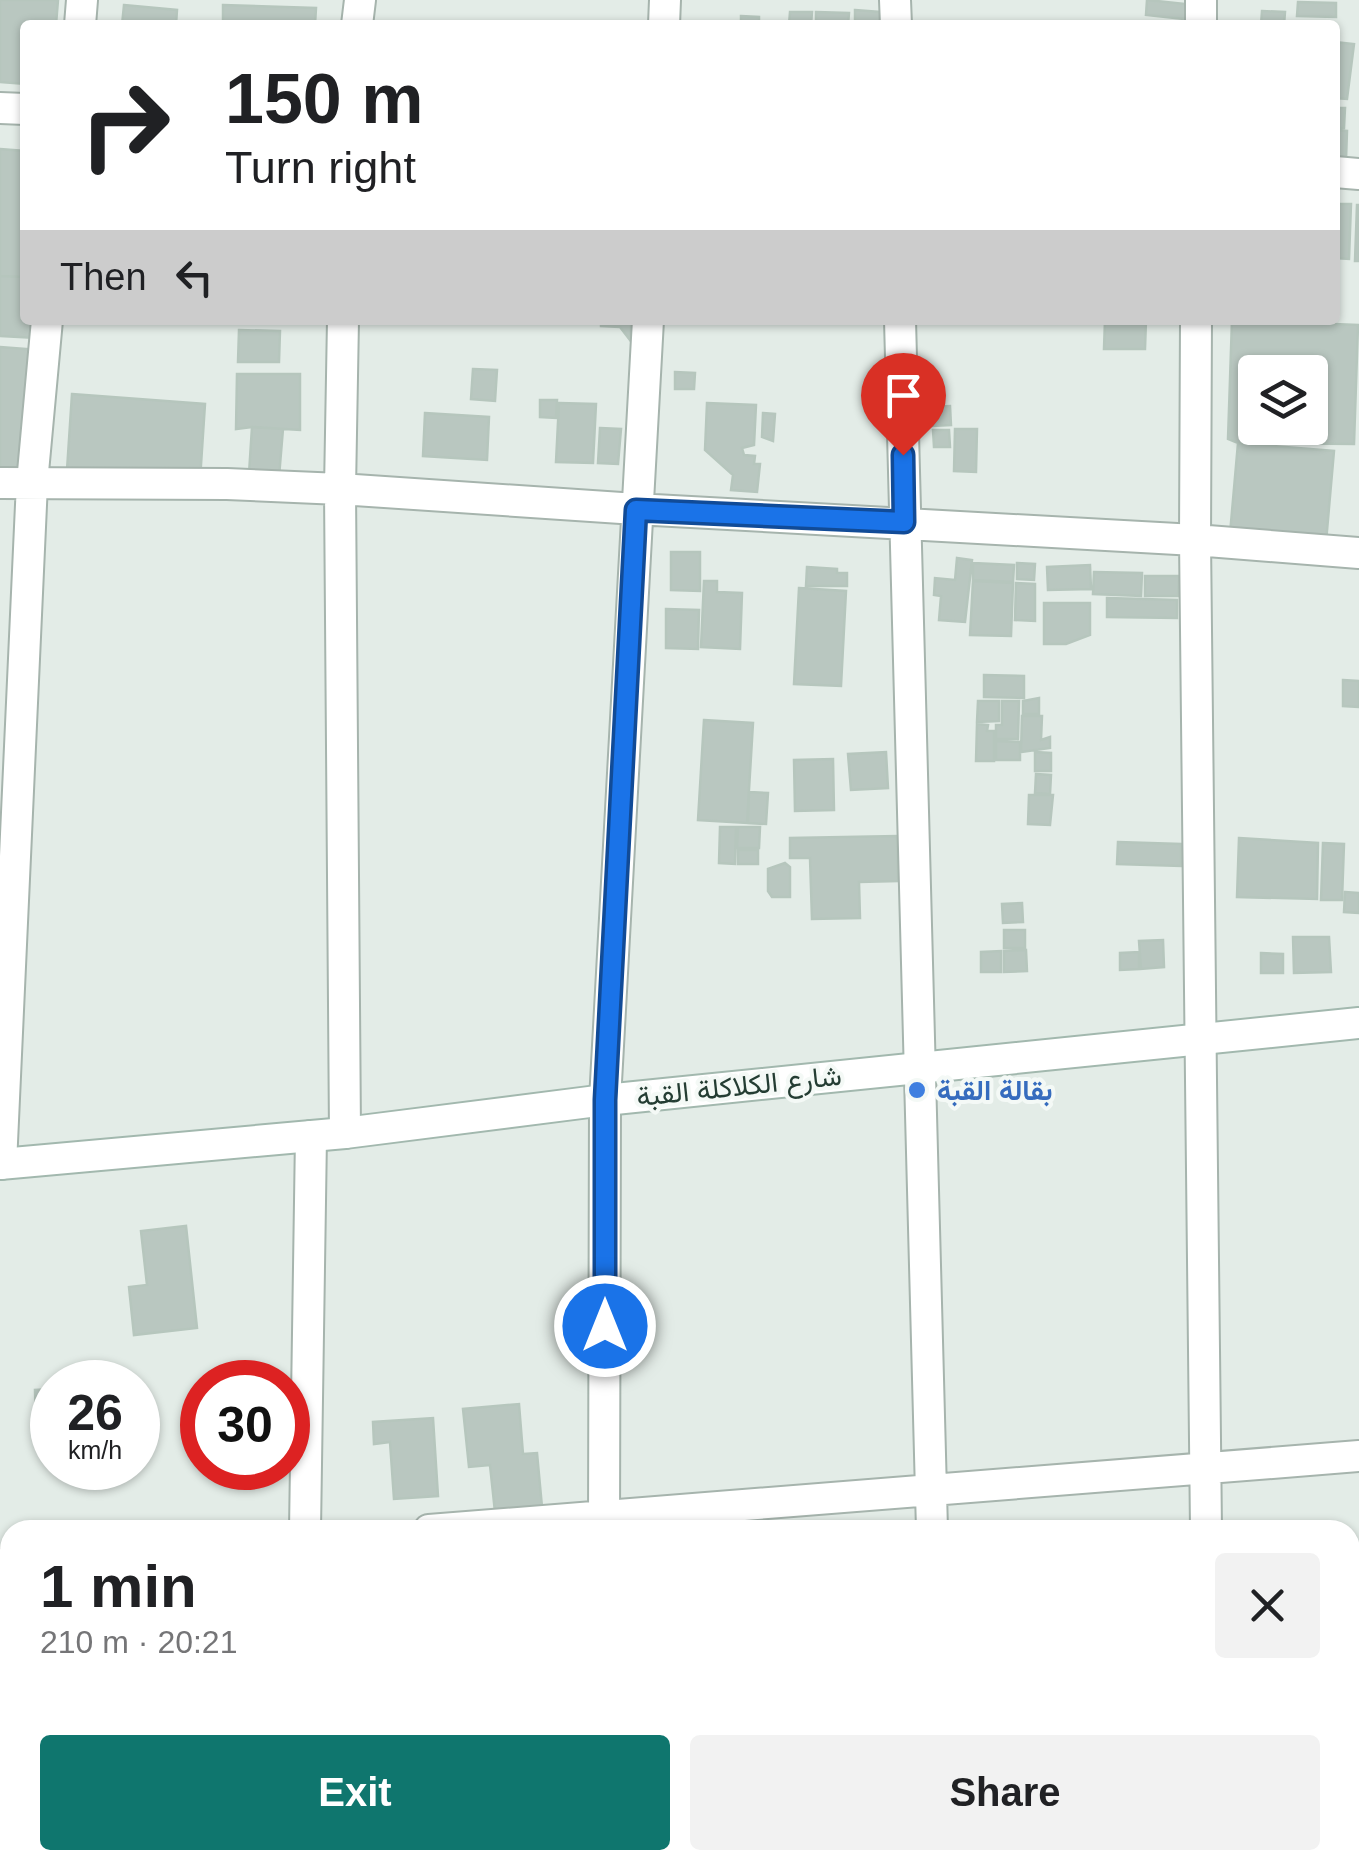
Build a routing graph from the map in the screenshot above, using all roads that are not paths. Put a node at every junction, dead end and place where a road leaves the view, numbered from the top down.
1 (47, 325) edge
2 (343, 325) edge
3 (648, 325) edge
4 (900, 325) edge
5 (1196, 325) edge
6 (0, 483) edge
7 (32, 483) junction
8 (340, 489) junction
9 (636, 510) junction
10 (904, 522) junction
11 (1195, 540) junction
12 (1359, 553) edge
13 (1359, 1023) edge
14 (1201, 1038) junction
15 (921, 1068) junction
16 (605, 1100) junction
17 (345, 1133) junction
18 (311, 1136) junction
19 (1, 1164) edge
20 (1359, 1456) edge
21 (1206, 1469) junction
22 (932, 1489) junction
23 (304, 1520) edge
24 (604, 1520) edge
25 (624, 1520) edge
26 (932, 1520) edge
27 (1206, 1520) edge

1 - 7 street
2 - 8 street
3 - 9 street
4 - 10 street
5 - 11 street
6 - 7 street
7 - 8 street
7 - 19 street
8 - 9 street
8 - 17 street
9 - 10 street
9 - 16 street
10 - 11 street
10 - 15 street
11 - 12 street
11 - 14 street
13 - 14 street, شارع الكلاكلة القبة
14 - 15 street, شارع الكلاكلة القبة
14 - 21 street
15 - 16 street, شارع الكلاكلة القبة
15 - 22 street
16 - 17 street, شارع الكلاكلة القبة
16 - 24 street
17 - 18 street, شارع الكلاكلة القبة
18 - 19 street, شارع الكلاكلة القبة
18 - 23 street
20 - 21 street
21 - 22 street
21 - 27 street
22 - 25 street
22 - 26 street

